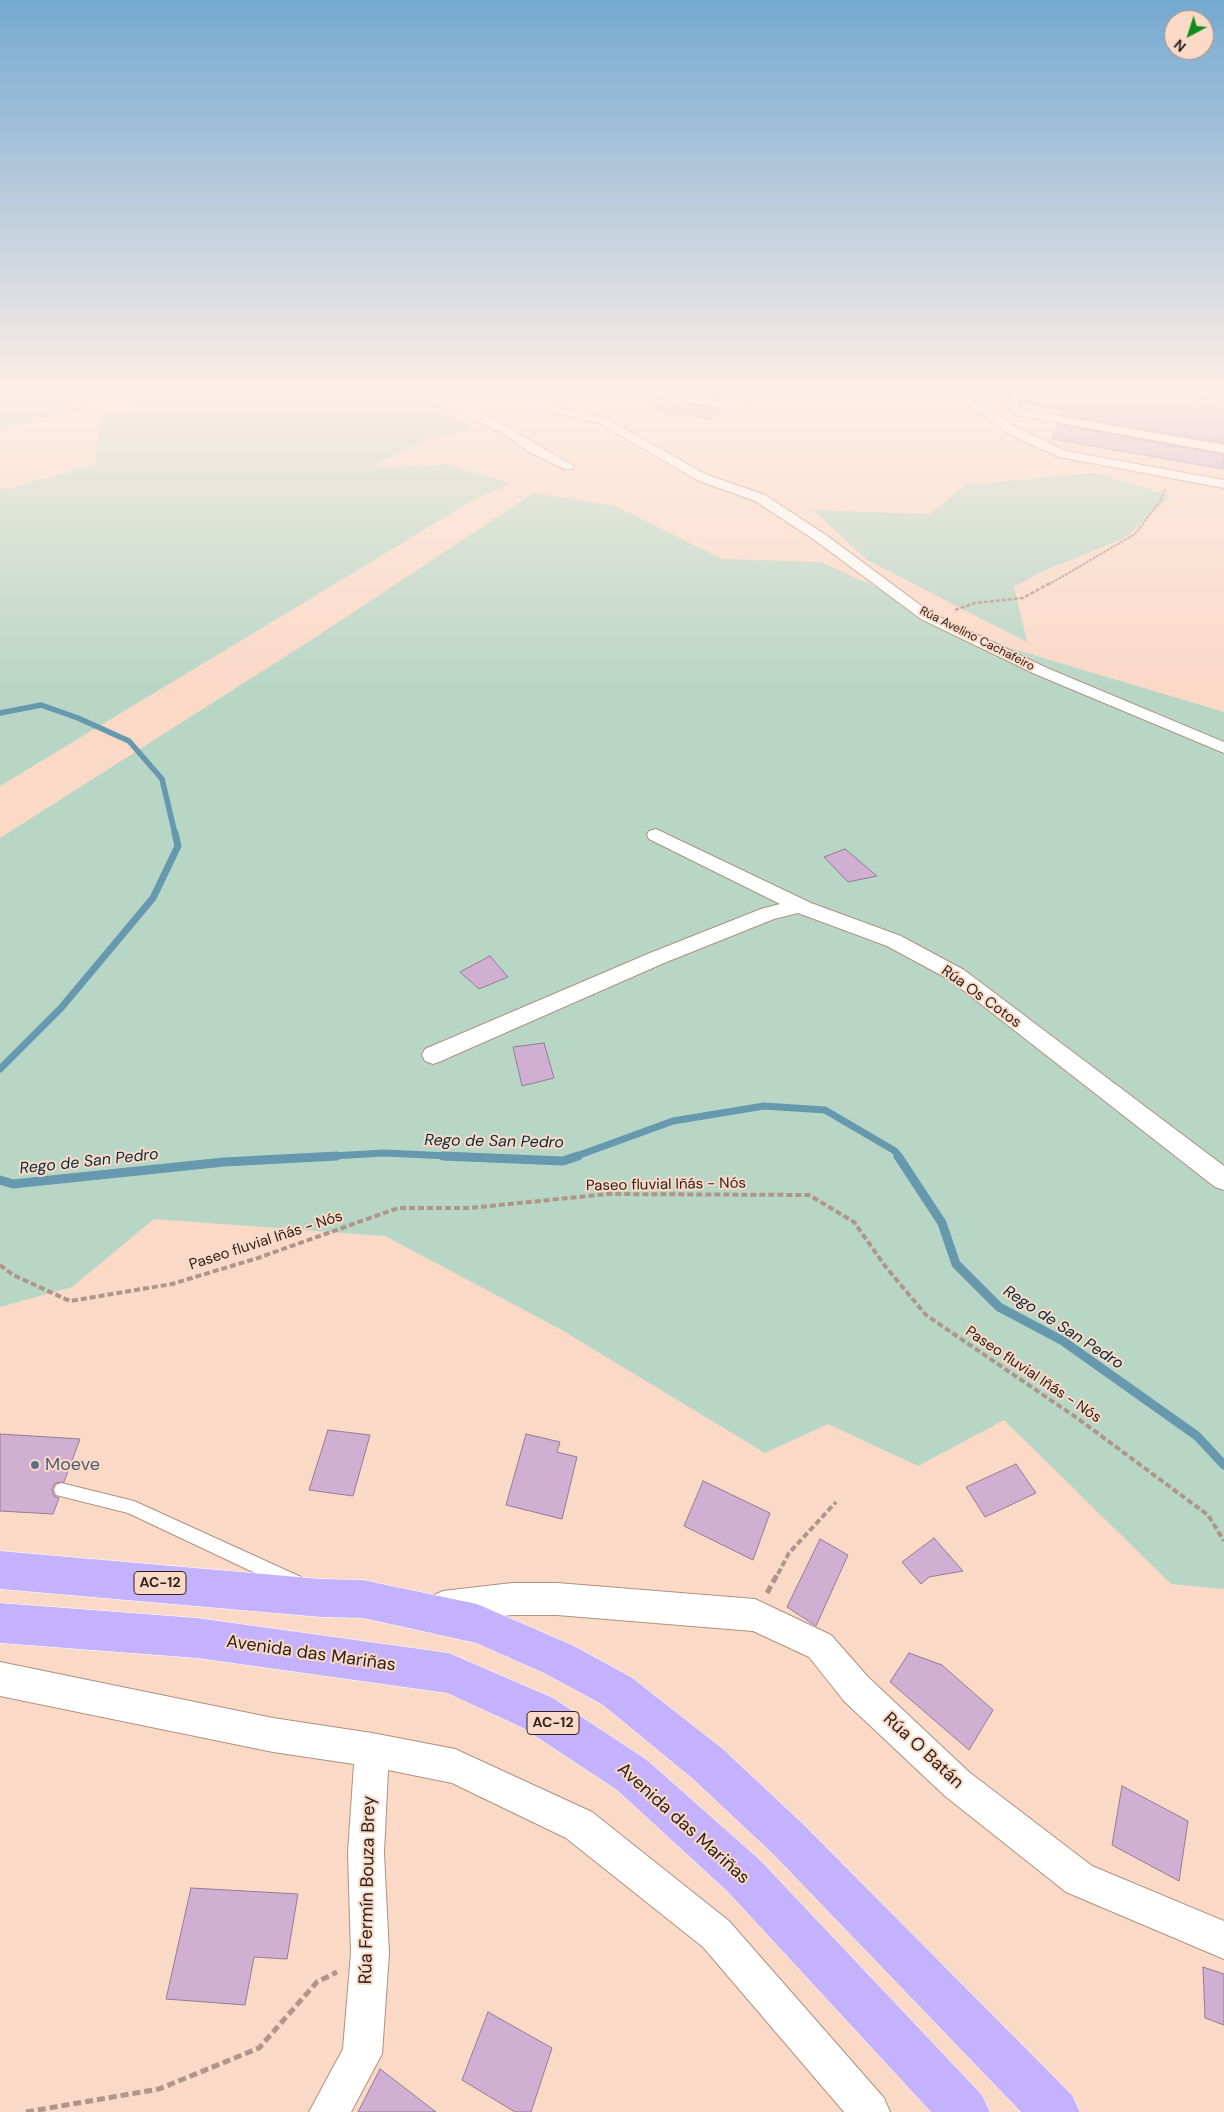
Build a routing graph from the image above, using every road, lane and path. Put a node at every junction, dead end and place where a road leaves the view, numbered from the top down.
1 (737, 490) edge
2 (1165, 490) edge
3 (934, 620) junction
4 (1224, 748) edge
5 (656, 835) dead end
6 (800, 906) junction
7 (434, 1055) dead end
8 (1224, 1180) edge
9 (0, 1265) edge
10 (61, 1490) dead end
11 (836, 1502) dead end
12 (1224, 1541) edge
13 (0, 1570) edge
14 (321, 1598) junction
15 (418, 1610) junction
16 (755, 1615) junction
17 (0, 1623) edge
18 (0, 1679) edge
19 (372, 1750) junction
20 (1224, 1940) edge
21 (370, 1953) junction
22 (26, 2112) edge
23 (329, 2112) edge
24 (870, 2112) edge
25 (964, 2112) edge
26 (1055, 2112) edge

1 - 3 street, Rúa Avelino Cachafeiro
2 - 3 path
3 - 4 street, Rúa Avelino Cachafeiro
5 - 6 street, Rúa Os Cotos
6 - 7 street
6 - 8 street, Rúa Os Cotos
9 - 12 path, Paseo fluvial Iñás - Nós
10 - 14 lane
11 - 16 path
13 - 14 highway, AC-12
14 - 15 highway, AC-12
15 - 16 street
15 - 26 highway, AC-12
16 - 20 street, Rúa O Batán
17 - 25 highway, Avenida das Mariñas / AC-12
18 - 19 street
19 - 21 street, Rúa Fermín Bouza Brey
19 - 24 street
21 - 22 path
21 - 23 street, Rúa Fermín Bouza Brey

